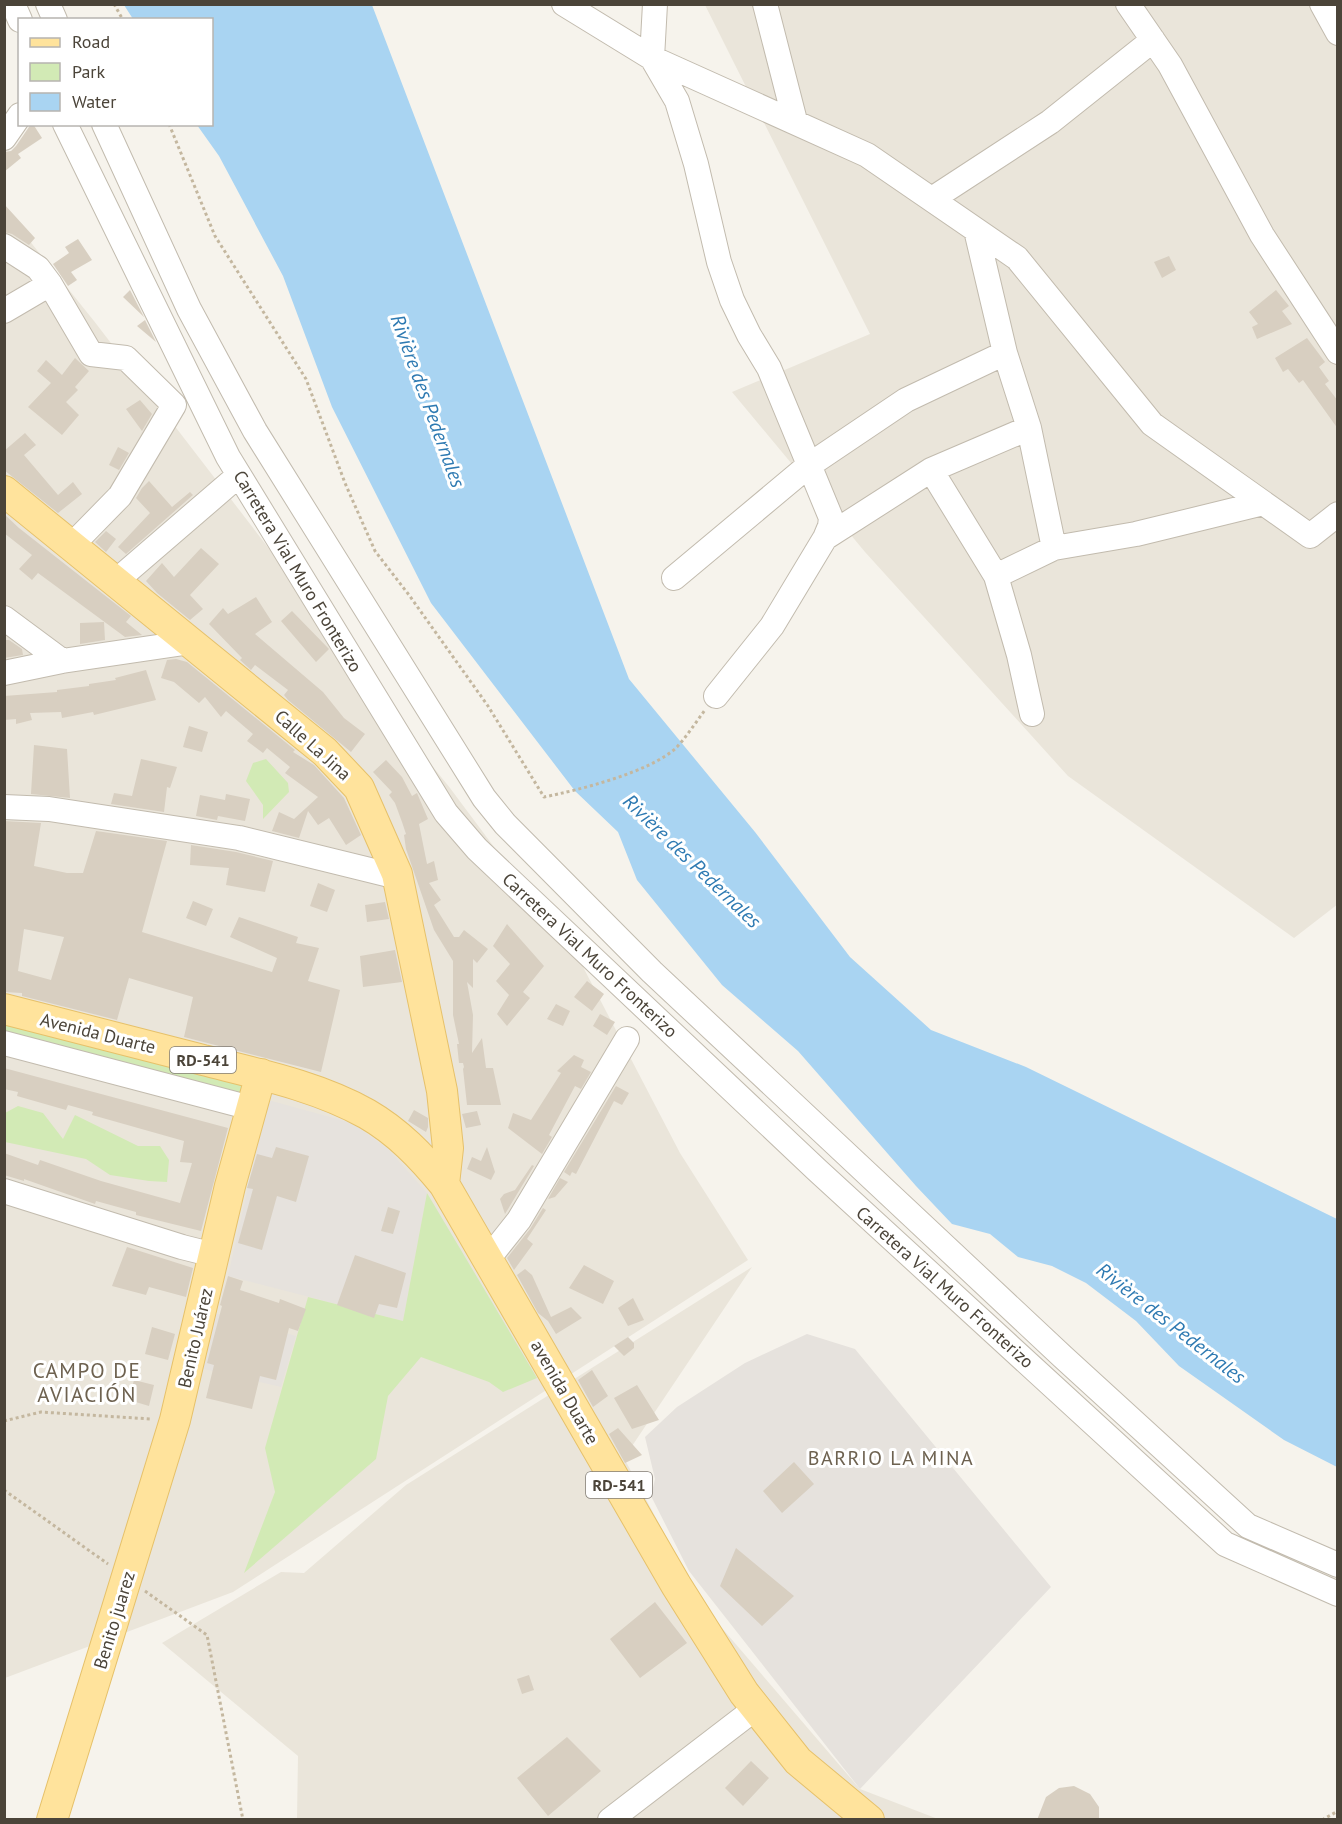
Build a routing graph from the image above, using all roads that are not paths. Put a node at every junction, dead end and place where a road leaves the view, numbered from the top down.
1 (13, 4) edge
2 (48, 4) edge
3 (564, 4) edge
4 (655, 4) edge
5 (765, 4) edge
6 (1128, 4) edge
7 (1322, 4) edge
8 (19, 18) edge
9 (54, 18) edge
10 (1338, 33) edge
11 (1153, 40) junction
12 (652, 58) junction
13 (18, 118) edge
14 (795, 121) junction
15 (67, 126) edge
16 (105, 126) edge
17 (4, 138) edge
18 (932, 199) junction
19 (976, 230) junction
20 (4, 246) edge
21 (50, 284) junction
22 (4, 311) edge
23 (1338, 352) edge
24 (1005, 353) junction
25 (1029, 428) junction
26 (808, 466) junction
27 (931, 470) junction
28 (238, 475) junction
29 (4, 491) edge
30 (1263, 502) junction
31 (1338, 514) edge
32 (825, 538) junction
33 (72, 545) junction
34 (1054, 548) junction
35 (996, 576) junction
36 (674, 578) dead end
37 (116, 581) junction
38 (4, 618) edge
39 (191, 642) junction
40 (62, 661) junction
41 (4, 673) edge
42 (716, 696) road end
43 (1032, 714) dead end
44 (4, 807) edge
45 (398, 877) junction
46 (4, 1010) edge
47 (627, 1039) dead end
48 (4, 1043) edge
49 (261, 1074) junction
50 (251, 1108) junction
51 (393, 1132) joint
52 (444, 1184) junction
53 (4, 1191) edge
54 (214, 1255) junction
55 (488, 1259) junction
56 (175, 1420) joint
57 (1338, 1565) edge
58 (1338, 1594) edge
59 (756, 1708) junction
60 (52, 1820) edge
61 (610, 1820) edge
62 (869, 1820) edge

1 - 8 street
2 - 9 street
3 - 12 street
4 - 12 street
5 - 14 street
6 - 11 street
7 - 10 street
11 - 18 street
11 - 23 street
12 - 14 street
12 - 26 street
13 - 17 street
14 - 18 street
15 - 28 street, Carretera Vial Muro Fronterizo
16 - 57 street, Carretera Vial Muro Fronterizo
18 - 19 street
19 - 24 street
19 - 30 street
20 - 21 street
21 - 22 street
21 - 33 street
24 - 25 street
24 - 26 street
25 - 27 street
25 - 34 street
26 - 32 street
26 - 36 street
27 - 32 street
27 - 35 street
28 - 37 street
28 - 58 street, Carretera Vial Muro Fronterizo
29 - 33 main road, Calle La Jina
30 - 31 street
30 - 34 street
32 - 42 street
33 - 37 main road, Calle La Jina
34 - 35 street
35 - 43 street
37 - 39 main road, Calle La Jina
38 - 40 street
39 - 40 street
39 - 45 main road, Calle La Jina
40 - 41 street
44 - 45 street
45 - 52 main road, Calle La Jina
46 - 49 main road, Avenida Duarte / RD-541
47 - 55 street
48 - 50 street
49 - 50 main road, Benito Juárez
49 - 51 main road, Avenida Duarte / RD-541
50 - 54 main road, Benito Juárez
51 - 52 main road, avenida Duarte / RD-541
52 - 55 main road, avenida Duarte / RD-541
53 - 54 street
54 - 56 main road, Benito Juárez
55 - 59 main road, avenida Duarte / RD-541
56 - 60 main road, Benito juarez
59 - 61 street
59 - 62 main road, avenida Duarte / RD-541

